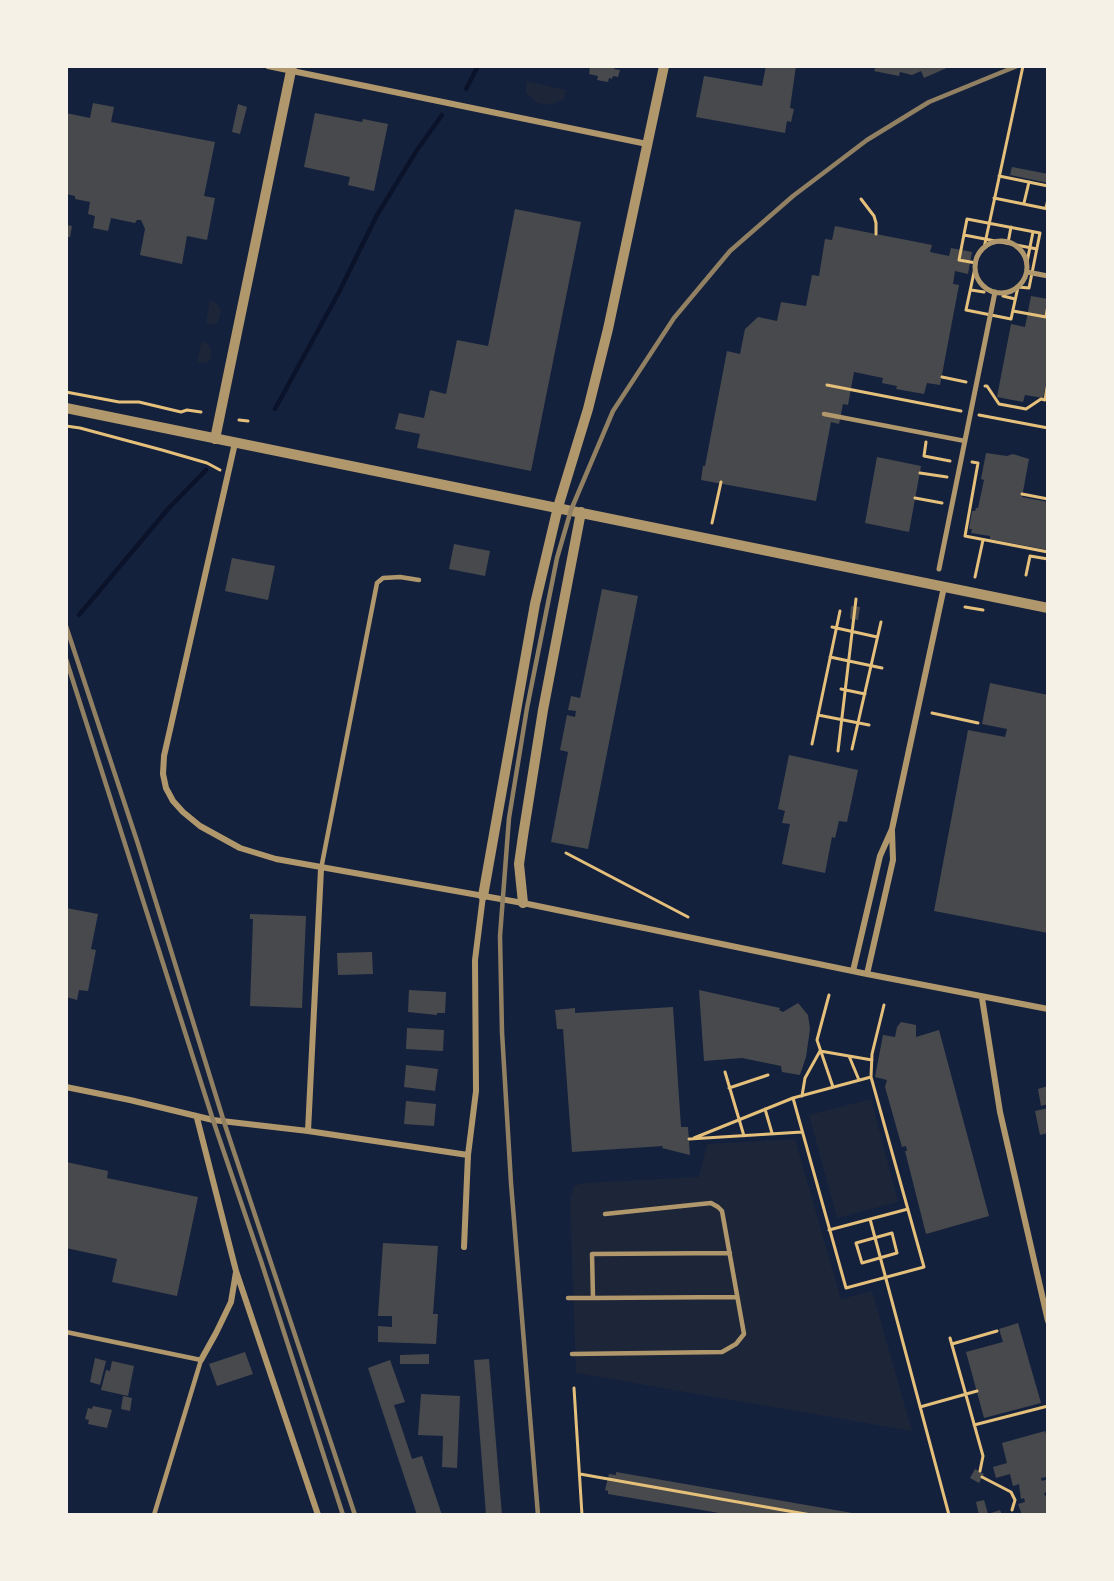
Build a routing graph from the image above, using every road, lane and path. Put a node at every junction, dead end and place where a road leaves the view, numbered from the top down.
1 (268, 66) edge
2 (664, 66) edge
3 (1023, 66) edge
4 (292, 69) edge
5 (647, 144) junction
6 (999, 178) junction
7 (1029, 182) junction
8 (1048, 186) edge
9 (994, 198) junction
10 (861, 199) dead end
11 (1048, 199) edge
12 (1024, 204) junction
13 (1047, 208) edge
14 (989, 223) junction
15 (1011, 228) junction
16 (1033, 232) junction
17 (876, 234) dead end
18 (964, 235) junction
19 (986, 238) junction
20 (1006, 242) junction
21 (984, 248) junction
22 (1030, 248) junction
23 (1037, 249) junction
24 (1027, 263) junction
25 (976, 264) junction
26 (1029, 272) junction
27 (1048, 276) edge
28 (1018, 287) junction
29 (995, 292) junction
30 (1048, 305) edge
31 (1013, 310) junction
32 (990, 315) junction
33 (942, 377) dead end
34 (1048, 382) edge
35 (976, 384) junction
36 (827, 385) dead end
37 (66, 392) edge
38 (66, 408) edge
39 (201, 412) dead end
40 (971, 413) junction
41 (824, 414) dead end
42 (239, 420) dead end
43 (248, 421) dead end
44 (66, 426) edge
45 (1048, 428) edge
46 (928, 434) junction
47 (215, 439) junction
48 (965, 441) junction
49 (235, 443) junction
50 (972, 462) dead end
51 (961, 463) junction
52 (228, 473) junction
53 (920, 473) dead end
54 (957, 479) junction
55 (721, 482) dead end
56 (1022, 494) dead end
57 (915, 498) dead end
58 (1048, 499) edge
59 (952, 505) junction
60 (558, 507) junction
61 (581, 512) junction
62 (712, 523) dead end
63 (983, 540) junction
64 (1048, 552) edge
65 (1048, 559) edge
66 (939, 569) dead end
67 (1026, 575) dead end
68 (975, 577) dead end
69 (419, 580) dead end
70 (944, 587) junction
71 (856, 600) dead end
72 (965, 607) dead end
73 (1048, 608) edge
74 (983, 610) dead end
75 (840, 611) dead end
76 (881, 622) dead end
77 (834, 627) junction
78 (853, 631) junction
79 (878, 637) junction
80 (830, 657) junction
81 (849, 661) junction
82 (871, 666) junction
83 (882, 668) dead end
84 (843, 689) junction
85 (865, 694) junction
86 (932, 713) dead end
87 (818, 715) junction
88 (842, 719) junction
89 (858, 723) junction
90 (978, 723) dead end
91 (869, 725) dead end
92 (812, 744) dead end
93 (852, 749) dead end
94 (838, 751) dead end
95 (892, 829) junction
96 (566, 853) dead end
97 (321, 868) junction
98 (483, 896) junction
99 (523, 903) junction
100 (688, 917) dead end
101 (853, 971) junction
102 (867, 974) junction
103 (829, 995) dead end
104 (982, 998) junction
105 (884, 1005) dead end
106 (1048, 1009) edge
107 (820, 1051) junction
108 (849, 1056) junction
109 (872, 1060) junction
110 (725, 1072) dead end
111 (768, 1075) dead end
112 (872, 1077) junction
113 (859, 1080) junction
114 (66, 1087) edge
115 (833, 1087) junction
116 (729, 1088) junction
117 (802, 1096) junction
118 (793, 1098) junction
119 (765, 1109) junction
120 (197, 1118) junction
121 (739, 1119) junction
122 (308, 1131) junction
123 (802, 1132) junction
124 (772, 1134) junction
125 (744, 1136) junction
126 (468, 1155) junction
127 (908, 1209) junction
128 (605, 1214) dead end
129 (870, 1219) junction
130 (830, 1230) junction
131 (874, 1238) junction
132 (464, 1247) dead end
133 (730, 1253) junction
134 (879, 1257) junction
135 (236, 1271) junction
136 (884, 1278) junction
137 (737, 1297) junction
138 (568, 1298) dead end
139 (593, 1298) junction
140 (1048, 1321) edge
141 (998, 1331) dead end
142 (66, 1332) edge
143 (951, 1338) dead end
144 (952, 1344) junction
145 (572, 1354) dead end
146 (201, 1360) junction
147 (574, 1388) dead end
148 (977, 1391) dead end
149 (966, 1394) junction
150 (1048, 1406) edge
151 (920, 1407) junction
152 (974, 1425) junction
153 (980, 1472) dead end
154 (579, 1474) junction
155 (982, 1477) dead end
156 (1012, 1510) dead end
157 (154, 1515) edge
158 (318, 1515) edge
159 (582, 1515) edge
160 (811, 1515) edge
161 (949, 1515) edge

1 - 4 street
2 - 5 street
3 - 6 path
4 - 5 street
4 - 47 street
5 - 60 street
6 - 7 path
6 - 9 path
7 - 8 path
7 - 12 path
9 - 12 path
9 - 14 path
10 - 17 path
11 - 13 path
12 - 13 path
14 - 15 path
14 - 18 path
14 - 19 path
15 - 16 path
15 - 20 path
16 - 22 path
16 - 23 path
18 - 19 path
18 - 25 path
19 - 20 path
19 - 21 path
20 - 21 street
20 - 22 path
20 - 24 street
21 - 25 street
22 - 23 path
22 - 24 path
23 - 26 path
24 - 26 street
25 - 29 street
25 - 32 path
26 - 27 street
26 - 28 street
26 - 28 path
28 - 29 street
28 - 31 path
29 - 32 street
30 - 31 path
31 - 32 path
32 - 35 street
33 - 35 path
34 - 35 path
35 - 40 street
36 - 40 path
37 - 39 path
38 - 47 street
40 - 45 path
40 - 48 street
41 - 46 lane
42 - 43 path
44 - 52 path
46 - 48 lane
46 - 51 path
47 - 49 street
48 - 51 street
49 - 52 street
49 - 60 street
50 - 63 path
51 - 54 street
52 - 97 street
53 - 54 path
54 - 59 street
55 - 62 path
56 - 58 path
57 - 59 path
59 - 66 street
60 - 61 street
60 - 98 street
61 - 70 street
61 - 99 street
63 - 64 path
63 - 68 path
65 - 67 path
69 - 97 lane
70 - 73 street
70 - 95 street
71 - 78 path
72 - 74 path
75 - 77 path
76 - 79 path
77 - 78 path
77 - 80 path
78 - 79 path
78 - 81 path
79 - 82 path
80 - 81 path
80 - 87 path
81 - 82 path
81 - 84 path
82 - 83 path
82 - 85 path
84 - 85 path
84 - 88 path
85 - 89 path
86 - 90 path
87 - 88 path
87 - 92 path
88 - 89 path
88 - 94 path
89 - 91 path
89 - 93 path
95 - 101 street
95 - 102 street
96 - 100 path
97 - 98 street
97 - 122 street
98 - 99 street
98 - 126 street
99 - 101 street
101 - 102 street
102 - 104 street
103 - 107 path
104 - 106 street
104 - 140 street
105 - 109 path
107 - 108 path
107 - 115 path
107 - 117 path
108 - 109 path
108 - 113 path
109 - 112 path
110 - 116 path
111 - 116 path
112 - 113 path
112 - 127 path
113 - 115 path
114 - 120 street
115 - 117 path
116 - 121 path
117 - 118 path
118 - 119 path
118 - 123 path
119 - 121 path
119 - 124 path
120 - 122 street
120 - 135 street
121 - 125 path
121 - 125 path
122 - 126 street
123 - 124 path
123 - 130 path
124 - 125 path
126 - 132 street
127 - 129 path
127 - 136 path
128 - 133 lane
129 - 130 path
129 - 131 path
130 - 136 path
131 - 134 path
131 - 134 path
131 - 134 path
133 - 137 lane
133 - 139 lane
134 - 136 path
135 - 146 street
135 - 158 street
136 - 151 path
137 - 139 lane
137 - 145 lane
138 - 139 lane
141 - 144 path
142 - 146 lane
143 - 144 path
144 - 149 path
146 - 157 lane
147 - 154 path
148 - 149 path
149 - 151 path
149 - 152 path
150 - 152 path
151 - 161 path
152 - 153 path
154 - 159 path
154 - 160 path
155 - 156 path

